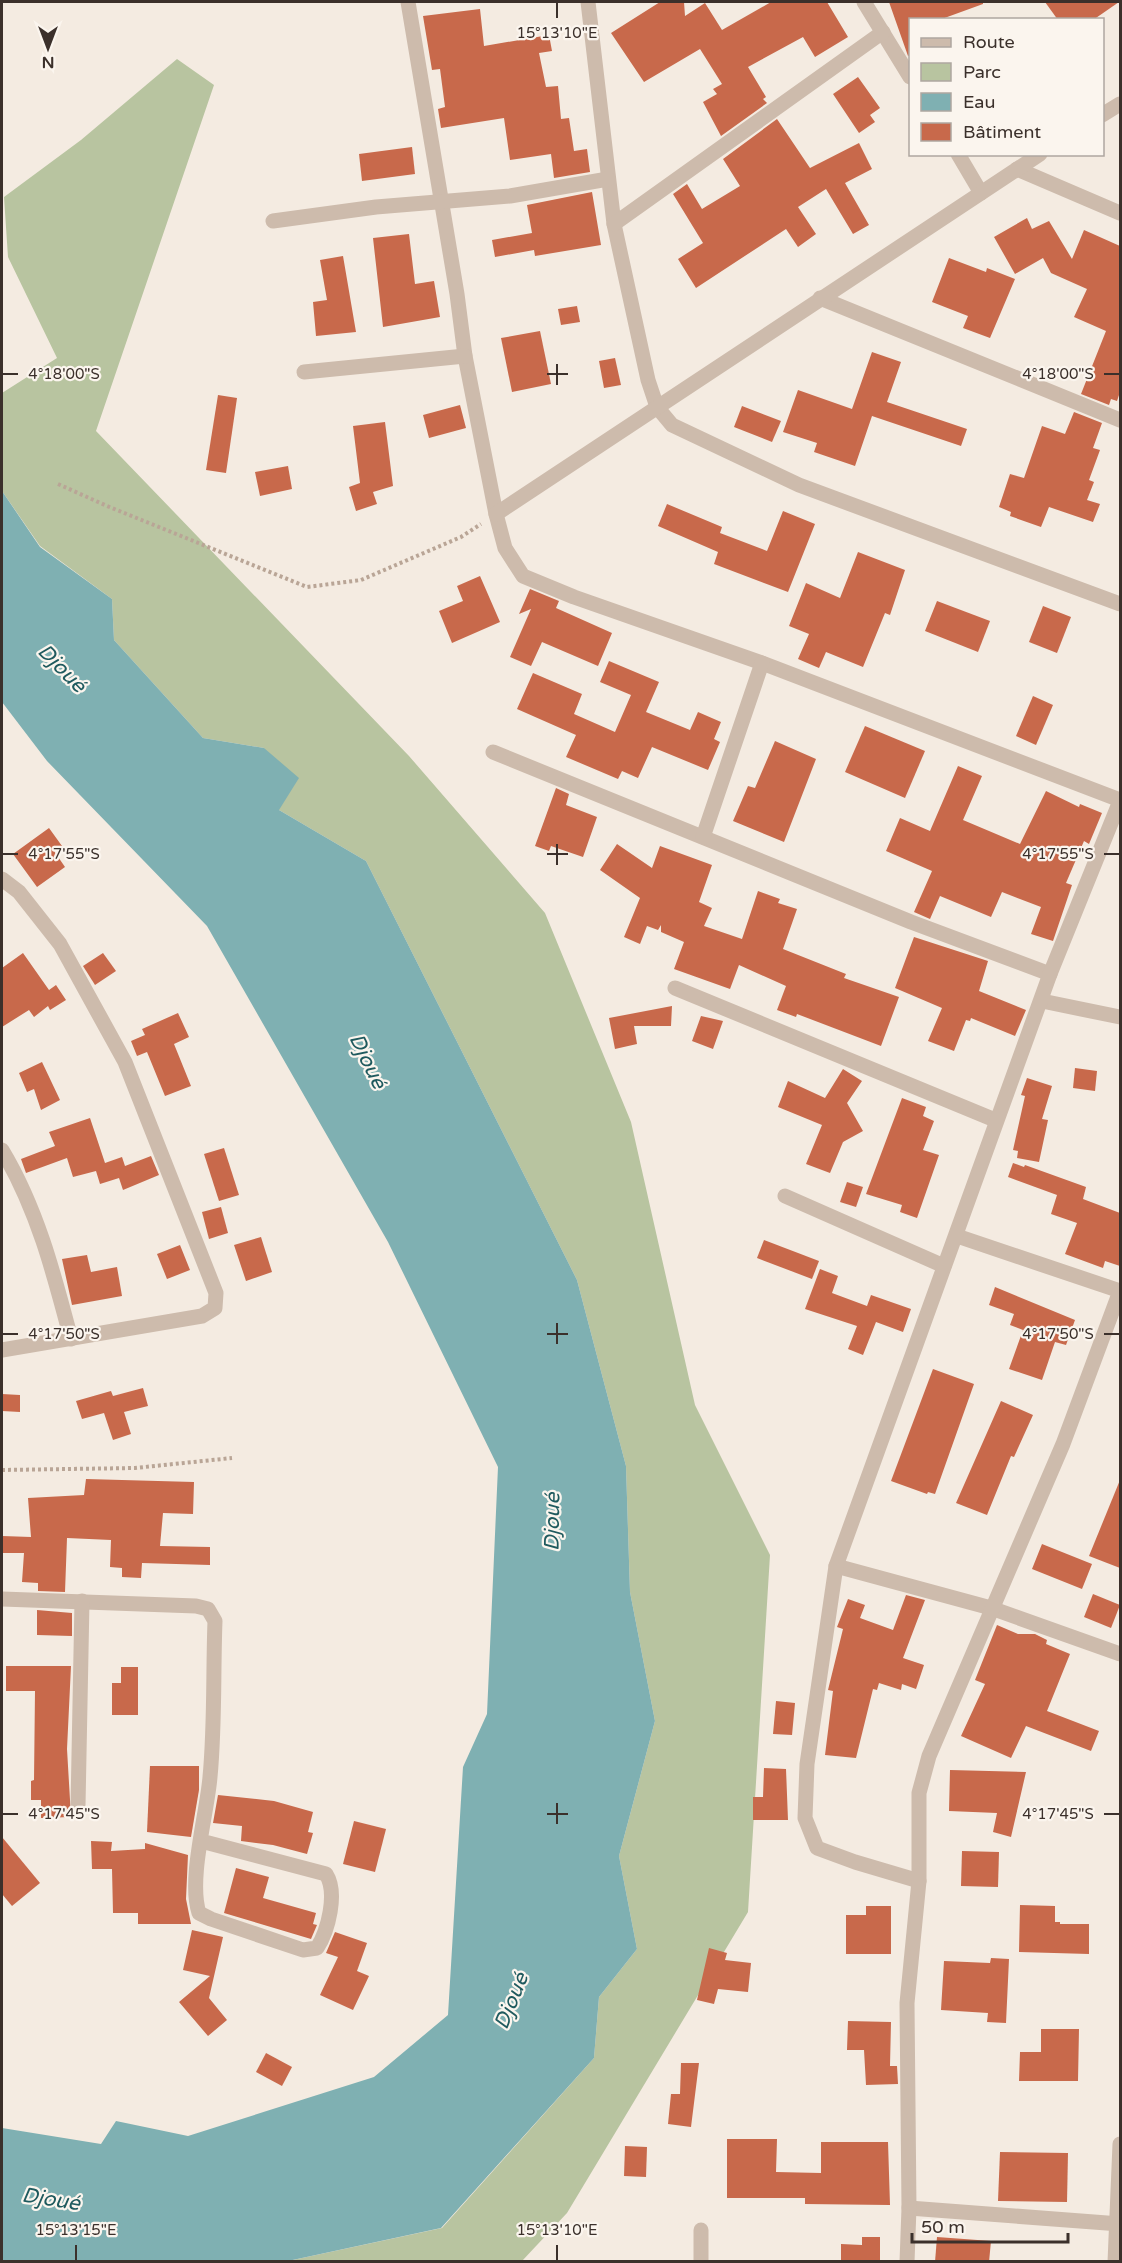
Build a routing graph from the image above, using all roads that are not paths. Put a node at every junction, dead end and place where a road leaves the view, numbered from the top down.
1 (408, 2) edge
2 (588, 2) edge
3 (864, 2) edge
4 (883, 32) junction
5 (909, 75) edge
6 (1120, 104) edge
7 (1104, 114) edge
8 (959, 156) edge
9 (1037, 156) edge
10 (1017, 170) junction
11 (608, 180) junction
12 (981, 193) junction
13 (441, 201) junction
14 (1120, 213) edge
15 (273, 221) dead end
16 (614, 224) junction
17 (820, 298) junction
18 (465, 356) junction
19 (304, 372) dead end
20 (657, 406) junction
21 (1120, 420) edge
22 (496, 514) junction
23 (1120, 604) edge
24 (762, 663) junction
25 (494, 752) dead end
26 (1120, 801) edge
27 (703, 837) junction
28 (2, 879) edge
29 (1050, 974) junction
30 (675, 988) dead end
31 (1042, 1001) junction
32 (1120, 1017) edge
33 (995, 1120) junction
34 (2, 1150) edge
35 (785, 1196) dead end
36 (957, 1236) junction
37 (944, 1266) junction
38 (1120, 1291) edge
39 (71, 1339) junction
40 (2, 1350) edge
41 (836, 1566) junction
42 (2, 1599) edge
43 (82, 1601) junction
44 (991, 1608) junction
45 (1120, 1654) edge
46 (78, 1806) dead end
47 (201, 1841) junction
48 (920, 1881) junction
49 (1120, 2144) edge
50 (909, 2208) junction
51 (1119, 2224) edge
52 (701, 2230) dead end
53 (701, 2262) edge
54 (907, 2262) edge
55 (1115, 2262) edge

1 - 13 street
2 - 11 street
3 - 4 street
4 - 5 street
4 - 16 street
6 - 7 street
8 - 12 street
9 - 10 street
10 - 12 street
10 - 14 street
11 - 13 street
11 - 16 street
12 - 17 street
13 - 15 street
13 - 18 street
16 - 20 street
17 - 20 street
17 - 21 street
18 - 19 street
18 - 22 street
20 - 22 street
20 - 23 street
22 - 24 street
24 - 26 street
24 - 27 street
25 - 27 street
26 - 29 street
27 - 29 street
28 - 39 street
29 - 31 street
30 - 33 street
31 - 32 street
31 - 33 street
33 - 36 street
34 - 39 street
35 - 37 street
36 - 37 street
36 - 38 street
37 - 41 street
38 - 44 street
39 - 40 street
41 - 44 street
41 - 48 street
42 - 43 street
43 - 46 street
43 - 47 street
44 - 45 street
44 - 48 street
47 - 47 street
48 - 50 street
49 - 51 street
50 - 51 street
50 - 54 street
51 - 55 street
52 - 53 street

